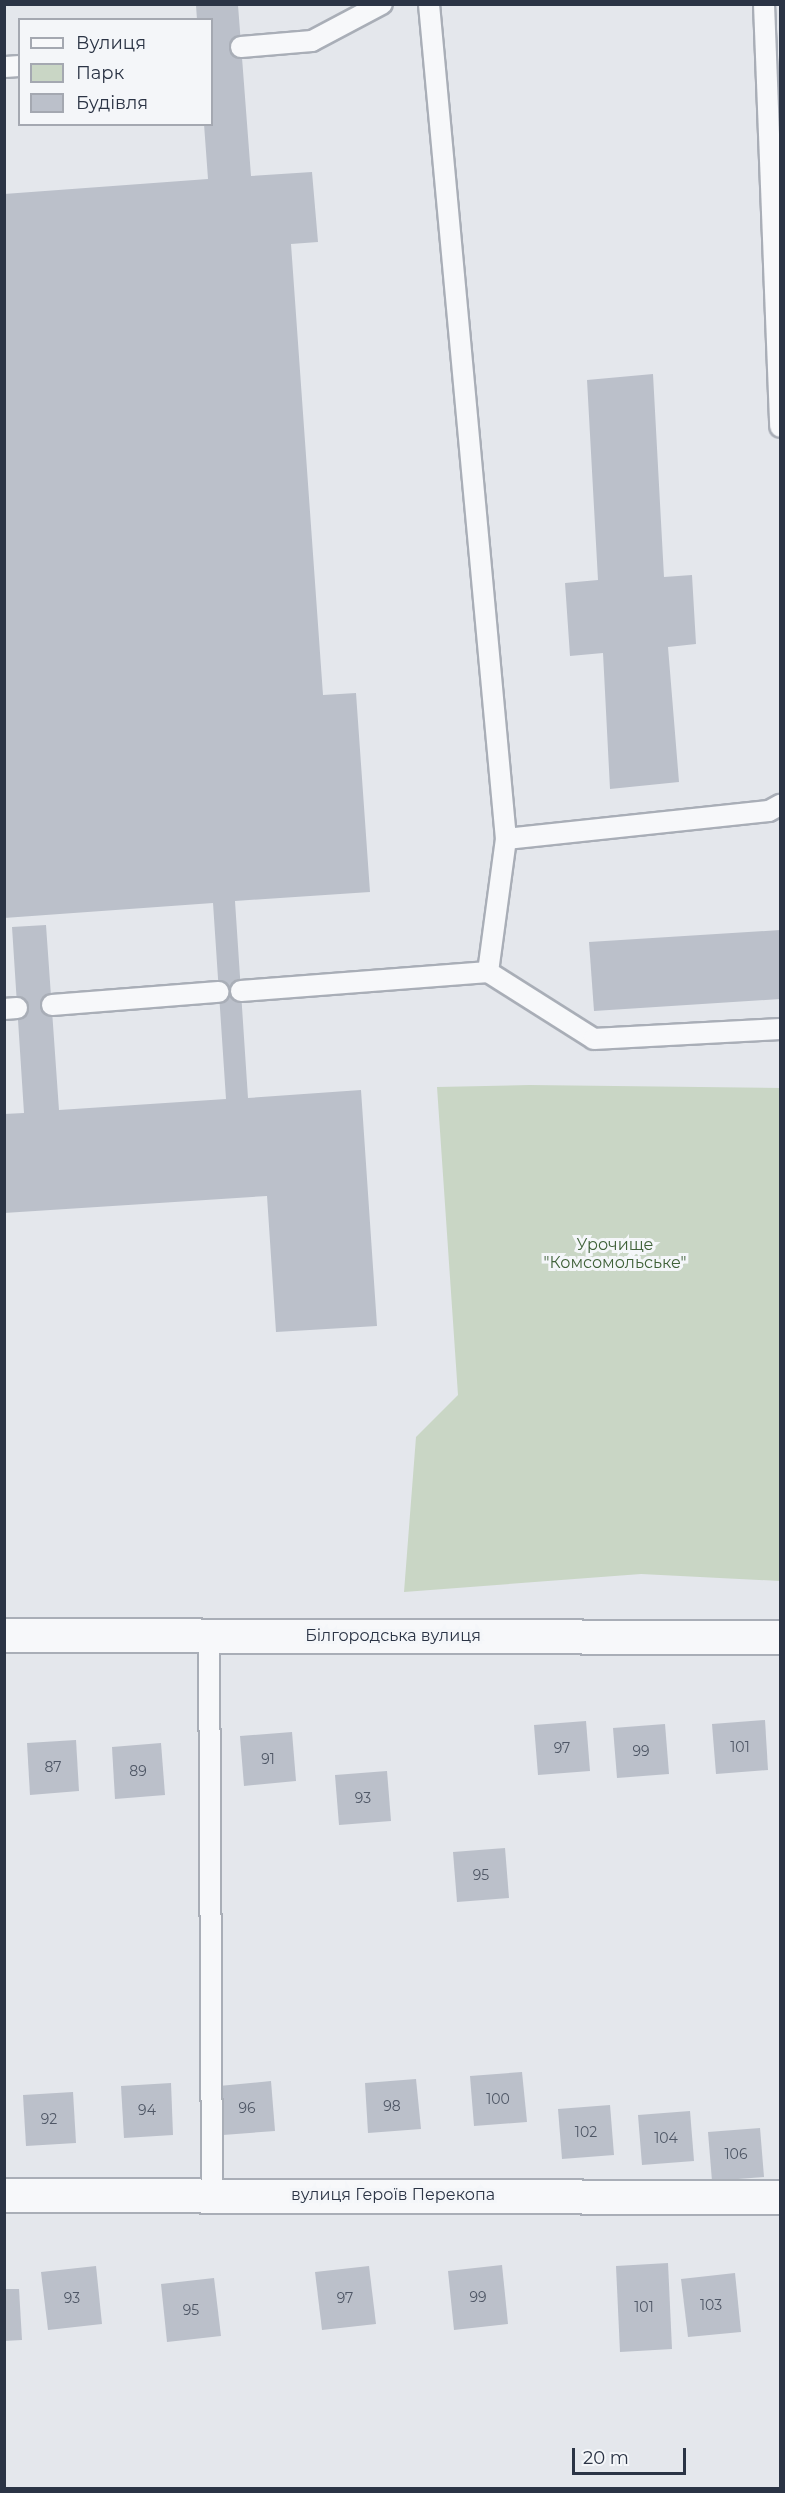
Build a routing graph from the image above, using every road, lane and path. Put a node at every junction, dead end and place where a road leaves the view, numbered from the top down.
1 (382, 4) edge
2 (429, 4) edge
3 (764, 4) edge
4 (241, 47) dead end
5 (780, 427) edge
6 (780, 805) edge
7 (506, 839) junction
8 (488, 972) junction
9 (241, 991) dead end
10 (218, 992) dead end
11 (52, 1005) dead end
12 (780, 1029) edge
13 (4, 1635) edge
14 (209, 1635) junction
15 (780, 1637) edge
16 (4, 2195) edge
17 (212, 2195) junction
18 (780, 2197) edge

1 - 4 lane
2 - 7 lane
3 - 5 lane
6 - 7 lane
7 - 8 lane
8 - 9 lane
8 - 12 lane
10 - 11 lane
13 - 14 street, Білгородська вулиця
14 - 15 street, Білгородська вулиця
14 - 17 lane
16 - 17 street, вулиця Героїв Перекопа
17 - 18 street, вулиця Героїв Перекопа

